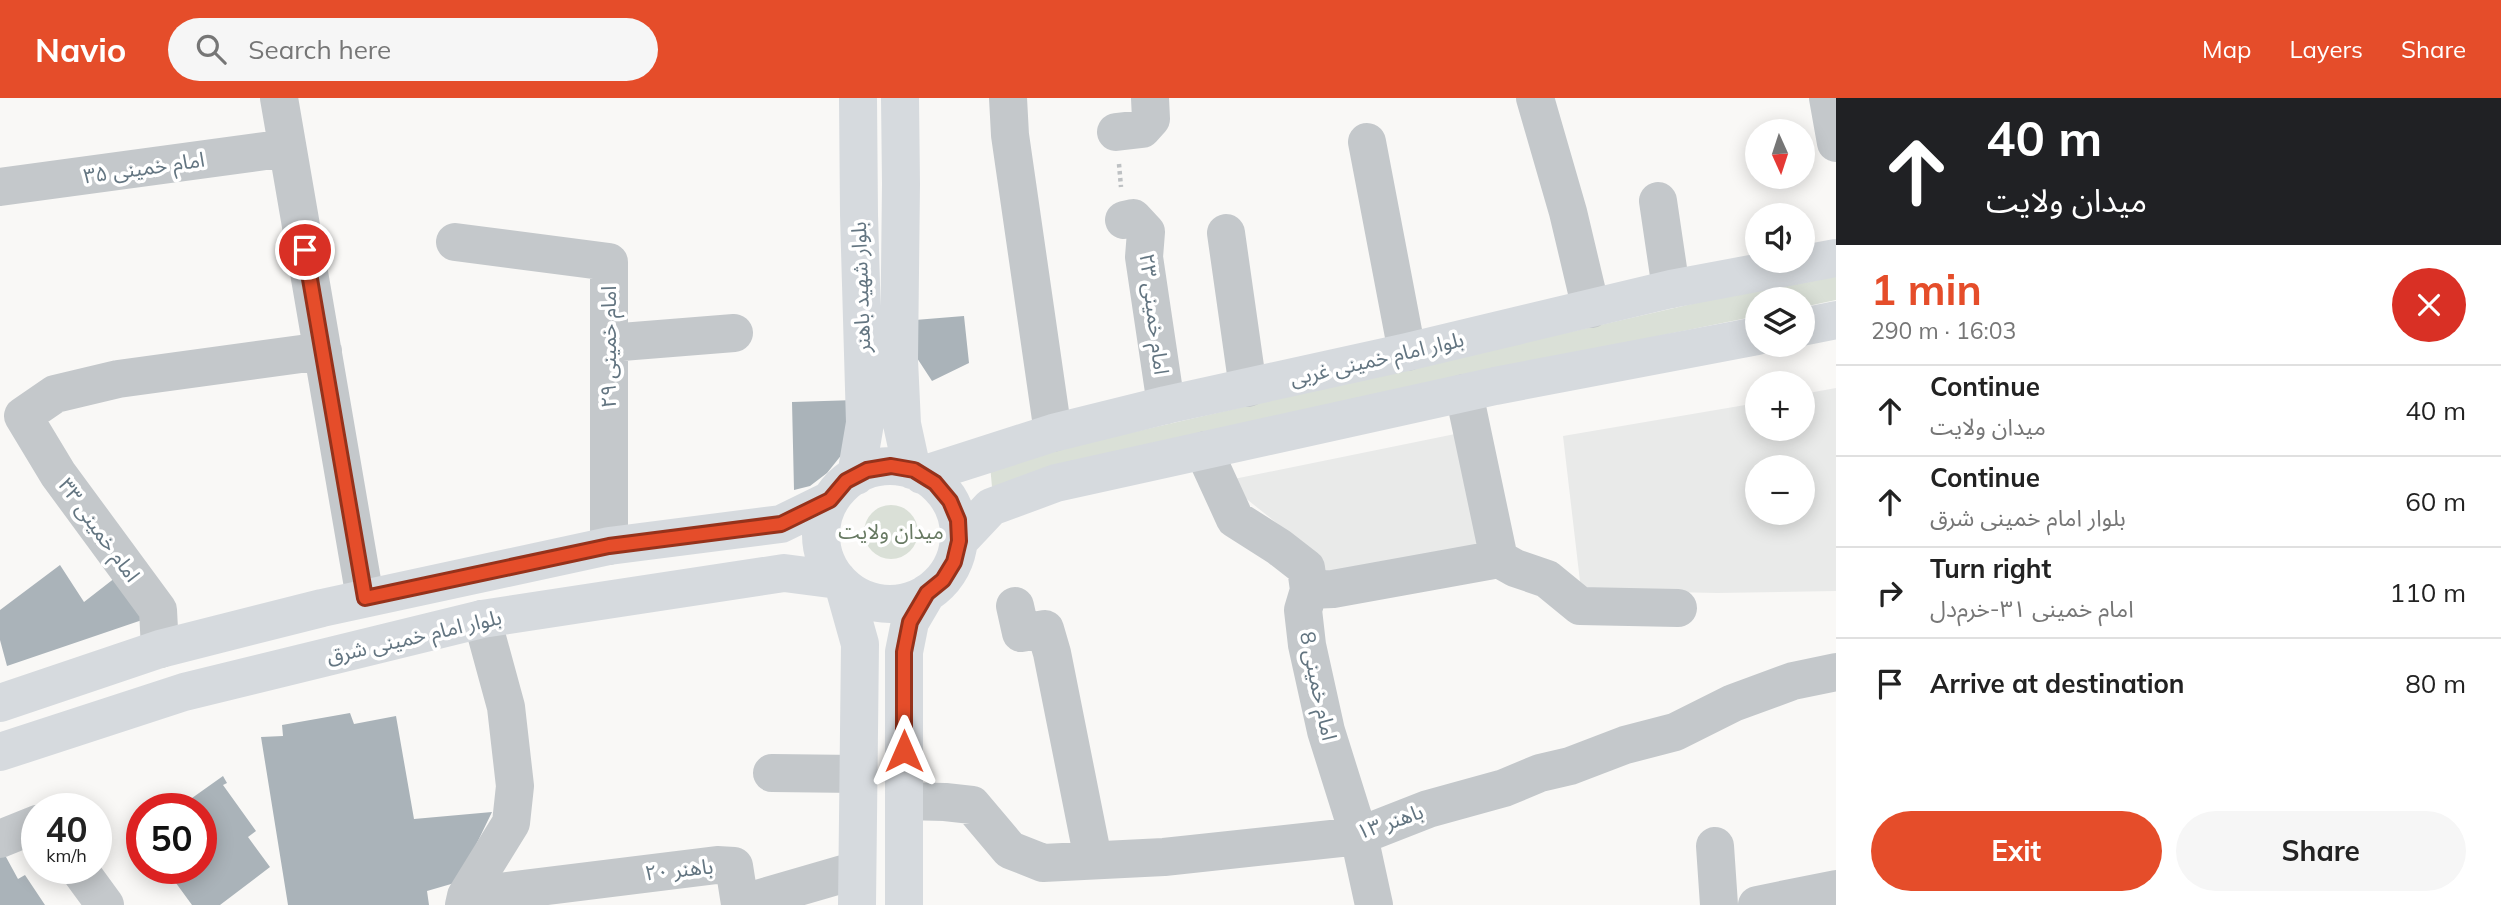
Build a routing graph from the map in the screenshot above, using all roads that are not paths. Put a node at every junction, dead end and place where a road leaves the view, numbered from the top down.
1 (279, 98) edge
2 (858, 98) edge
3 (900, 98) edge
4 (1008, 98) edge
5 (1150, 98) edge
6 (1535, 98) edge
7 (1828, 98) edge
8 (1116, 132) road end
9 (1367, 142) dead end
10 (1836, 143) edge
11 (287, 148) junction
12 (0, 187) edge
13 (1658, 201) dead end
14 (1124, 220) road end
15 (1226, 233) dead end
16 (455, 242) dead end
17 (1836, 258) edge
18 (1671, 289) junction
19 (1591, 309) junction
20 (1836, 320) edge
21 (1815, 324) edge
22 (734, 333) dead end
23 (1745, 337) edge
24 (609, 343) junction
25 (323, 351) junction
26 (1407, 352) junction
27 (1248, 388) junction
28 (1464, 393) junction
29 (1166, 405) junction
30 (1053, 433) junction
31 (1206, 450) junction
32 (917, 472) junction
33 (843, 488) junction
34 (959, 541) junction
35 (609, 546) junction
36 (1499, 559) junction
37 (841, 583) junction
38 (1309, 590) junction
39 (927, 593) junction
40 (365, 598) junction
41 (1015, 606) dead end
42 (1678, 608) dead end
43 (482, 619) junction
44 (160, 649) junction
45 (1836, 671) edge
46 (184, 692) junction
47 (0, 703) edge
48 (0, 752) edge
49 (772, 773) dead end
50 (857, 774) junction
51 (904, 801) junction
52 (21, 830) edge
53 (1359, 836) junction
54 (0, 839) edge
55 (1715, 846) dead end
56 (1093, 859) junction
57 (90, 884) edge
58 (857, 887) edge
59 (1836, 889) edge
60 (465, 900) edge
61 (105, 905) edge
62 (904, 905) edge
63 (1374, 905) edge
64 (1719, 905) edge
65 (1757, 905) edge

1 - 11 street
2 - 33 main road, بلوار شهید باهنر
3 - 32 main road, بلوار شهید باهنر
4 - 30 street
5 - 8 street
6 - 19 street
7 - 10 street
9 - 26 street
11 - 12 street, امام خمینی ۳۵
11 - 25 street
13 - 18 street
14 - 29 street, امام خمینی ۲۳
15 - 27 street
16 - 24 street, امام خمینی ۲۹
17 - 18 main road, بلوار امام خمینی غربی
18 - 19 main road, بلوار امام خمینی غربی
19 - 26 main road, بلوار امام خمینی غربی
20 - 21 main road
22 - 24 street
23 - 28 main road
24 - 35 street, امام خمینی ۲۹
25 - 40 street
25 - 44 street, امام خمینی ۳۳
26 - 27 main road, بلوار امام خمینی غربی
27 - 29 main road, بلوار امام خمینی غربی
28 - 31 main road
28 - 36 street
29 - 30 main road, بلوار امام خمینی غربی
30 - 32 main road, بلوار امام خمینی غربی
31 - 34 main road
31 - 38 street
32 - 33 main road
32 - 34 main road
33 - 35 main road
33 - 37 main road
34 - 39 main road
35 - 40 main road
36 - 38 street
36 - 42 street
37 - 39 main road
37 - 43 main road, بلوار امام خمینی شرق
37 - 50 main road
38 - 53 street, امام خمینی 8
39 - 51 main road
40 - 44 main road
41 - 56 street
43 - 46 main road, بلوار امام خمینی شرق
43 - 60 street
44 - 46 main road
44 - 47 main road
45 - 53 street, باهنر ۱۳
46 - 48 main road, بلوار امام خمینی شرق
49 - 50 street
50 - 58 main road
51 - 56 street, باهنر ۱۳
51 - 62 main road
52 - 54 street
53 - 56 street, باهنر ۱۳
53 - 63 street, امام خمینی 8
55 - 64 street
57 - 61 street
58 - 60 street, باهنر ۲۰
59 - 65 street

